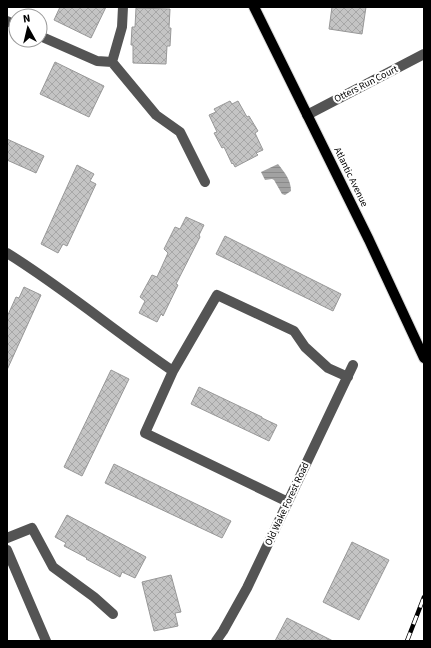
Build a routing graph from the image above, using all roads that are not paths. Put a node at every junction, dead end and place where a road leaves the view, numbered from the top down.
1 (123, 7) edge
2 (254, 7) edge
3 (48, 40) edge
4 (424, 54) edge
5 (112, 62) junction
6 (308, 115) junction
7 (205, 182) dead end
8 (7, 253) edge
9 (424, 358) edge
10 (353, 365) dead end
11 (173, 371) junction
12 (348, 377) junction
13 (288, 502) junction
14 (7, 538) edge
15 (7, 550) edge
16 (112, 614) dead end
17 (46, 641) edge
18 (216, 641) edge

1 - 5 street
2 - 6 main road, Atlantic Avenue
3 - 5 street
4 - 6 street, Otters Run Court
5 - 7 street
6 - 9 main road, Atlantic Avenue
8 - 11 street
10 - 12 street, Old Wake Forest Road
11 - 12 street
11 - 13 street
12 - 13 street, Old Wake Forest Road
13 - 18 street, Old Wake Forest Road
14 - 16 street
15 - 17 street

